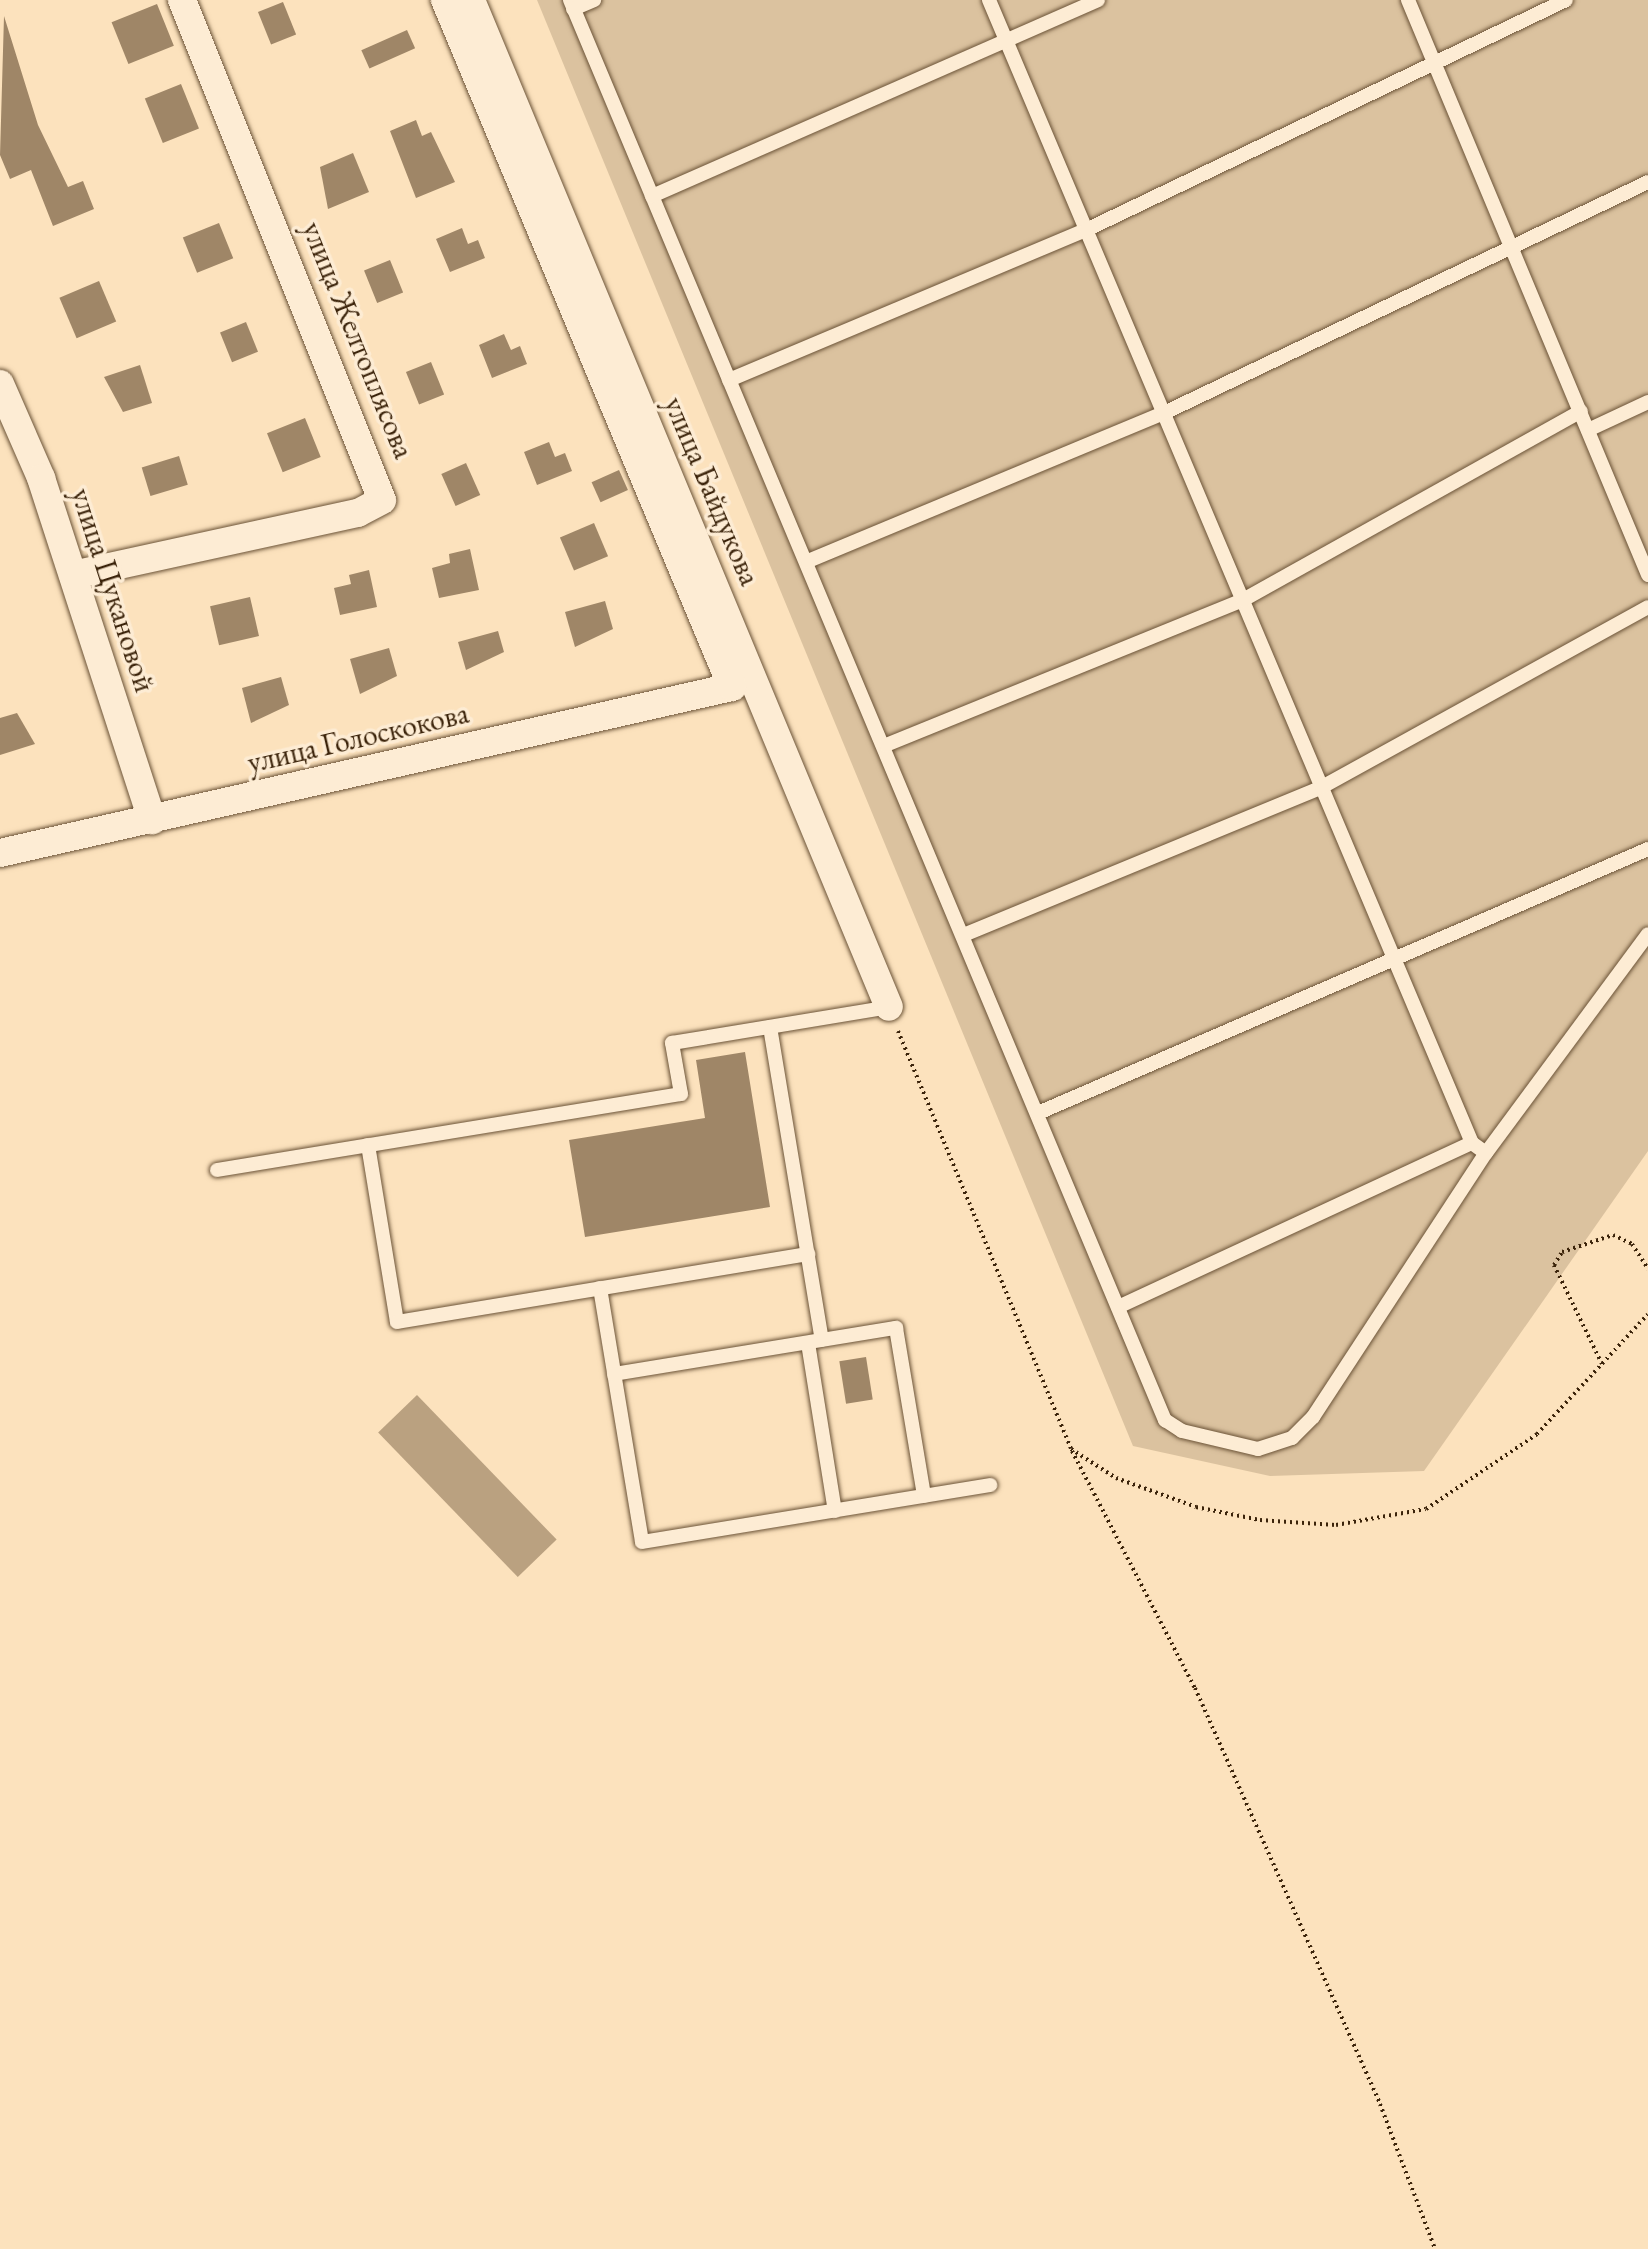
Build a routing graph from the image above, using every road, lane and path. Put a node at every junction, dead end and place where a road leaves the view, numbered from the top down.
1 (182, 0) edge
2 (445, 0) edge
3 (471, 0) edge
4 (594, 0) edge
5 (989, 0) edge
6 (1098, 0) edge
7 (1408, 0) edge
8 (1566, 0) edge
9 (572, 4) edge
10 (1008, 44) junction
11 (1434, 61) junction
12 (1648, 182) edge
13 (652, 196) junction
14 (1086, 230) junction
15 (1514, 245) junction
16 (729, 380) junction
17 (0, 384) edge
18 (1648, 402) edge
19 (1581, 411) junction
20 (1164, 413) junction
21 (1588, 430) junction
22 (808, 561) junction
23 (73, 575) junction
24 (1648, 575) edge
25 (1243, 600) junction
26 (1648, 607) edge
27 (732, 687) joint
28 (886, 745) junction
29 (1322, 787) junction
30 (152, 820) junction
31 (1648, 849) edge
32 (0, 853) edge
33 (966, 934) junction
34 (1648, 934) edge
35 (1396, 963) junction
36 (889, 1007) junction
37 (770, 1027) junction
38 (1038, 1113) junction
39 (1472, 1143) junction
40 (368, 1145) junction
41 (1486, 1153) junction
42 (217, 1170) dead end
43 (808, 1254) junction
44 (1648, 1269) edge
45 (600, 1288) junction
46 (1118, 1307) junction
47 (1648, 1314) edge
48 (815, 1341) junction
49 (1602, 1364) junction
50 (614, 1374) junction
51 (1071, 1449) junction
52 (990, 1485) dead end
53 (924, 1496) junction
54 (835, 1511) junction
55 (1435, 2249) edge

1 - 23 street, улица Желтоплясова
2 - 27 street, улица Байдукова
3 - 36 street, улица Байдукова
4 - 9 lane
5 - 10 lane
6 - 10 lane
7 - 11 lane
8 - 11 lane
9 - 13 lane
10 - 13 lane
10 - 14 lane
11 - 14 lane
11 - 15 lane
12 - 15 lane
13 - 16 lane
14 - 16 lane
14 - 20 lane
15 - 19 lane
15 - 20 lane
16 - 22 lane
17 - 23 street, улица Цукановой
18 - 21 lane
19 - 21 lane
19 - 25 lane
20 - 22 lane
20 - 25 lane
21 - 24 lane
22 - 28 lane
23 - 30 street, улица Цукановой
25 - 28 lane
25 - 29 lane
26 - 29 lane
27 - 30 street, улица Голоскокова
28 - 33 lane
29 - 33 lane
29 - 35 lane
30 - 32 street, улица Голоскокова
31 - 35 lane
33 - 38 lane
34 - 41 lane
35 - 38 lane
35 - 39 lane
36 - 37 lane
36 - 51 path
37 - 40 lane
37 - 43 lane
38 - 46 lane
39 - 41 lane
39 - 46 lane
40 - 42 lane
40 - 45 lane
41 - 46 lane
43 - 45 lane
43 - 48 lane
44 - 49 path
45 - 50 lane
47 - 49 path
48 - 50 lane
48 - 53 lane
48 - 54 lane
49 - 51 path
50 - 54 lane
51 - 55 path
52 - 53 lane
53 - 54 lane

